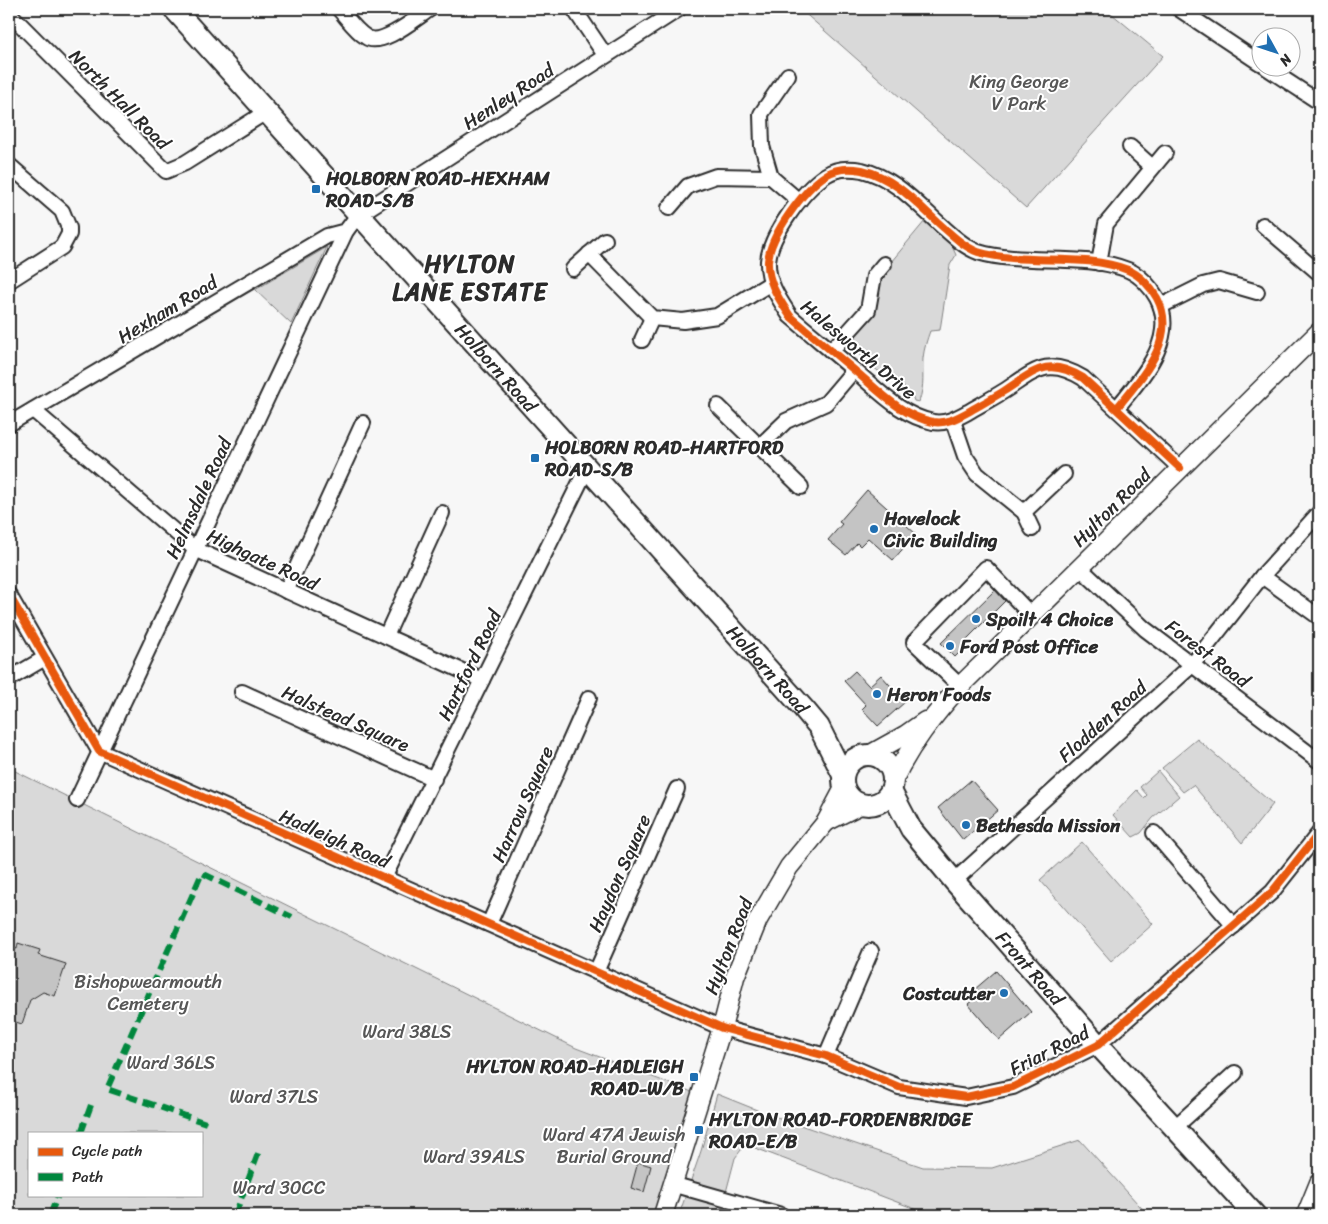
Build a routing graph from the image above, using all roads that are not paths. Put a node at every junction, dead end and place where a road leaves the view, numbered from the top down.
1 (174, 9) edge
2 (339, 9) edge
3 (430, 9) edge
4 (574, 9) edge
5 (678, 9) edge
6 (1180, 9) edge
7 (9, 13) edge
8 (605, 54) junction
9 (1250, 56) edge
10 (788, 75) dead end
11 (1282, 78) edge
12 (1319, 102) edge
13 (266, 112) junction
14 (1130, 147) dead end
15 (1165, 153) dead end
16 (9, 166) edge
17 (1152, 167) junction
18 (770, 177) junction
19 (799, 201) junction
20 (669, 208) dead end
21 (352, 223) junction
22 (1263, 225) dead end
23 (605, 240) dead end
24 (589, 254) junction
25 (1099, 263) junction
26 (884, 264) dead end
27 (573, 269) dead end
28 (1319, 273) edge
29 (9, 281) edge
30 (771, 283) junction
31 (1257, 292) dead end
32 (1161, 306) junction
33 (652, 318) junction
34 (1319, 332) edge
35 (642, 340) dead end
36 (832, 351) junction
37 (854, 370) junction
38 (718, 406) dead end
39 (1117, 408) junction
40 (33, 410) junction
41 (953, 421) junction
42 (363, 423) dead end
43 (9, 424) edge
44 (760, 446) junction
45 (587, 468) junction
46 (1180, 468) junction
47 (1064, 474) dead end
48 (801, 486) dead end
49 (1024, 512) junction
50 (442, 513) dead end
51 (1319, 513) edge
52 (1032, 530) dead end
53 (195, 549) junction
54 (1080, 568) junction
55 (1262, 576) junction
56 (286, 591) junction
57 (9, 595) edge
58 (1031, 615) junction
59 (1319, 617) edge
60 (386, 636) junction
61 (45, 658) junction
62 (1192, 665) junction
63 (9, 679) edge
64 (482, 680) junction
65 (960, 686) junction
66 (242, 692) dead end
67 (589, 698) dead end
68 (935, 713) junction
69 (819, 727) junction
70 (100, 751) junction
71 (865, 755) junction
72 (1319, 761) edge
73 (434, 778) junction
74 (843, 782) junction
75 (892, 786) junction
76 (677, 789) dead end
77 (77, 800) dead end
78 (867, 805) junction
79 (826, 822) junction
80 (911, 828) junction
81 (1154, 833) dead end
82 (1319, 833) edge
83 (384, 878) junction
84 (954, 881) junction
85 (489, 924) junction
86 (1234, 926) junction
87 (871, 951) dead end
88 (596, 972) junction
89 (722, 1028) junction
90 (1098, 1045) junction
91 (826, 1056) junction
92 (1235, 1073) dead end
93 (1174, 1128) junction
94 (1319, 1183) edge
95 (675, 1185) junction
96 (664, 1215) edge
97 (781, 1215) edge
98 (1255, 1215) edge
99 (1306, 1215) edge

1 - 13 main road, Holborn Road
2 - 3 street
4 - 8 street
5 - 8 street, Henley Road
6 - 9 street
7 - 13 street, North Hall Road
8 - 21 street, Henley Road
10 - 18 street
11 - 12 street
13 - 21 main road, Holborn Road
14 - 17 street
15 - 17 street
16 - 29 street
17 - 25 street
18 - 19 street
18 - 20 street
19 - 25 street, Halesworth Drive
19 - 30 street, Halesworth Drive
21 - 40 street, Hexham Road
21 - 45 main road, Holborn Road
21 - 53 street, Helmsdale Road
22 - 28 street
23 - 24 street
24 - 27 street
24 - 33 street
25 - 32 street, Halesworth Drive
26 - 36 street
30 - 33 street
30 - 36 street, Halesworth Drive
31 - 32 street
32 - 39 street
33 - 35 street
34 - 46 street, Hylton Road
36 - 37 street, Halesworth Drive
37 - 41 street, Halesworth Drive
37 - 44 street
38 - 44 street
39 - 41 street
39 - 46 street
40 - 43 street, Hexham Road
40 - 53 street, Highgate Road
41 - 49 street
42 - 56 street
44 - 48 street
45 - 64 street, Hartford Road
45 - 69 main road, Holborn Road
46 - 54 street, Hylton Road
47 - 49 street
49 - 52 street
50 - 60 street
51 - 55 street, Flodden Road
53 - 56 street, Highgate Road
53 - 70 street, Helmsdale Road
54 - 58 street, Hylton Road
54 - 62 street, Forest Road
55 - 59 street
55 - 62 street, Flodden Road
56 - 60 street, Highgate Road
57 - 61 street
58 - 65 street, Hylton Road
58 - 65 street
60 - 64 street, Highgate Road
61 - 63 street
61 - 70 street
62 - 72 street, Forest Road
62 - 84 street, Flodden Road
64 - 73 street, Hartford Road
65 - 68 street, Hylton Road
66 - 73 street, Halstead Square
67 - 85 street, Harrow Square
68 - 71 street, Hylton Road
68 - 75 street, Hylton Road
69 - 71 main road, Holborn Road
69 - 74 main road, Holborn Road
70 - 77 street, Helmsdale Road
70 - 83 street, Hadleigh Road
71 - 74 main road
71 - 75 main road
73 - 83 street, Hartford Road
74 - 78 main road
74 - 79 street, Hylton Road
75 - 78 main road
75 - 80 main road, Front Road
76 - 88 street, Haydon Square
78 - 79 street, Hylton Road
78 - 80 main road, Front Road
79 - 89 street, Hylton Road
80 - 84 main road, Front Road
81 - 86 street
82 - 86 street, Friar Road
83 - 85 street, Hadleigh Road
84 - 90 main road, Front Road
85 - 88 street, Hadleigh Road
86 - 90 street, Friar Road
87 - 91 street
88 - 89 street, Hadleigh Road
89 - 91 street, Friar Road
89 - 95 street, Hylton Road
90 - 91 street, Friar Road
90 - 93 main road, Front Road
92 - 93 street
93 - 98 main road, Front Road
94 - 99 street
95 - 96 street, Hylton Road
95 - 97 street

